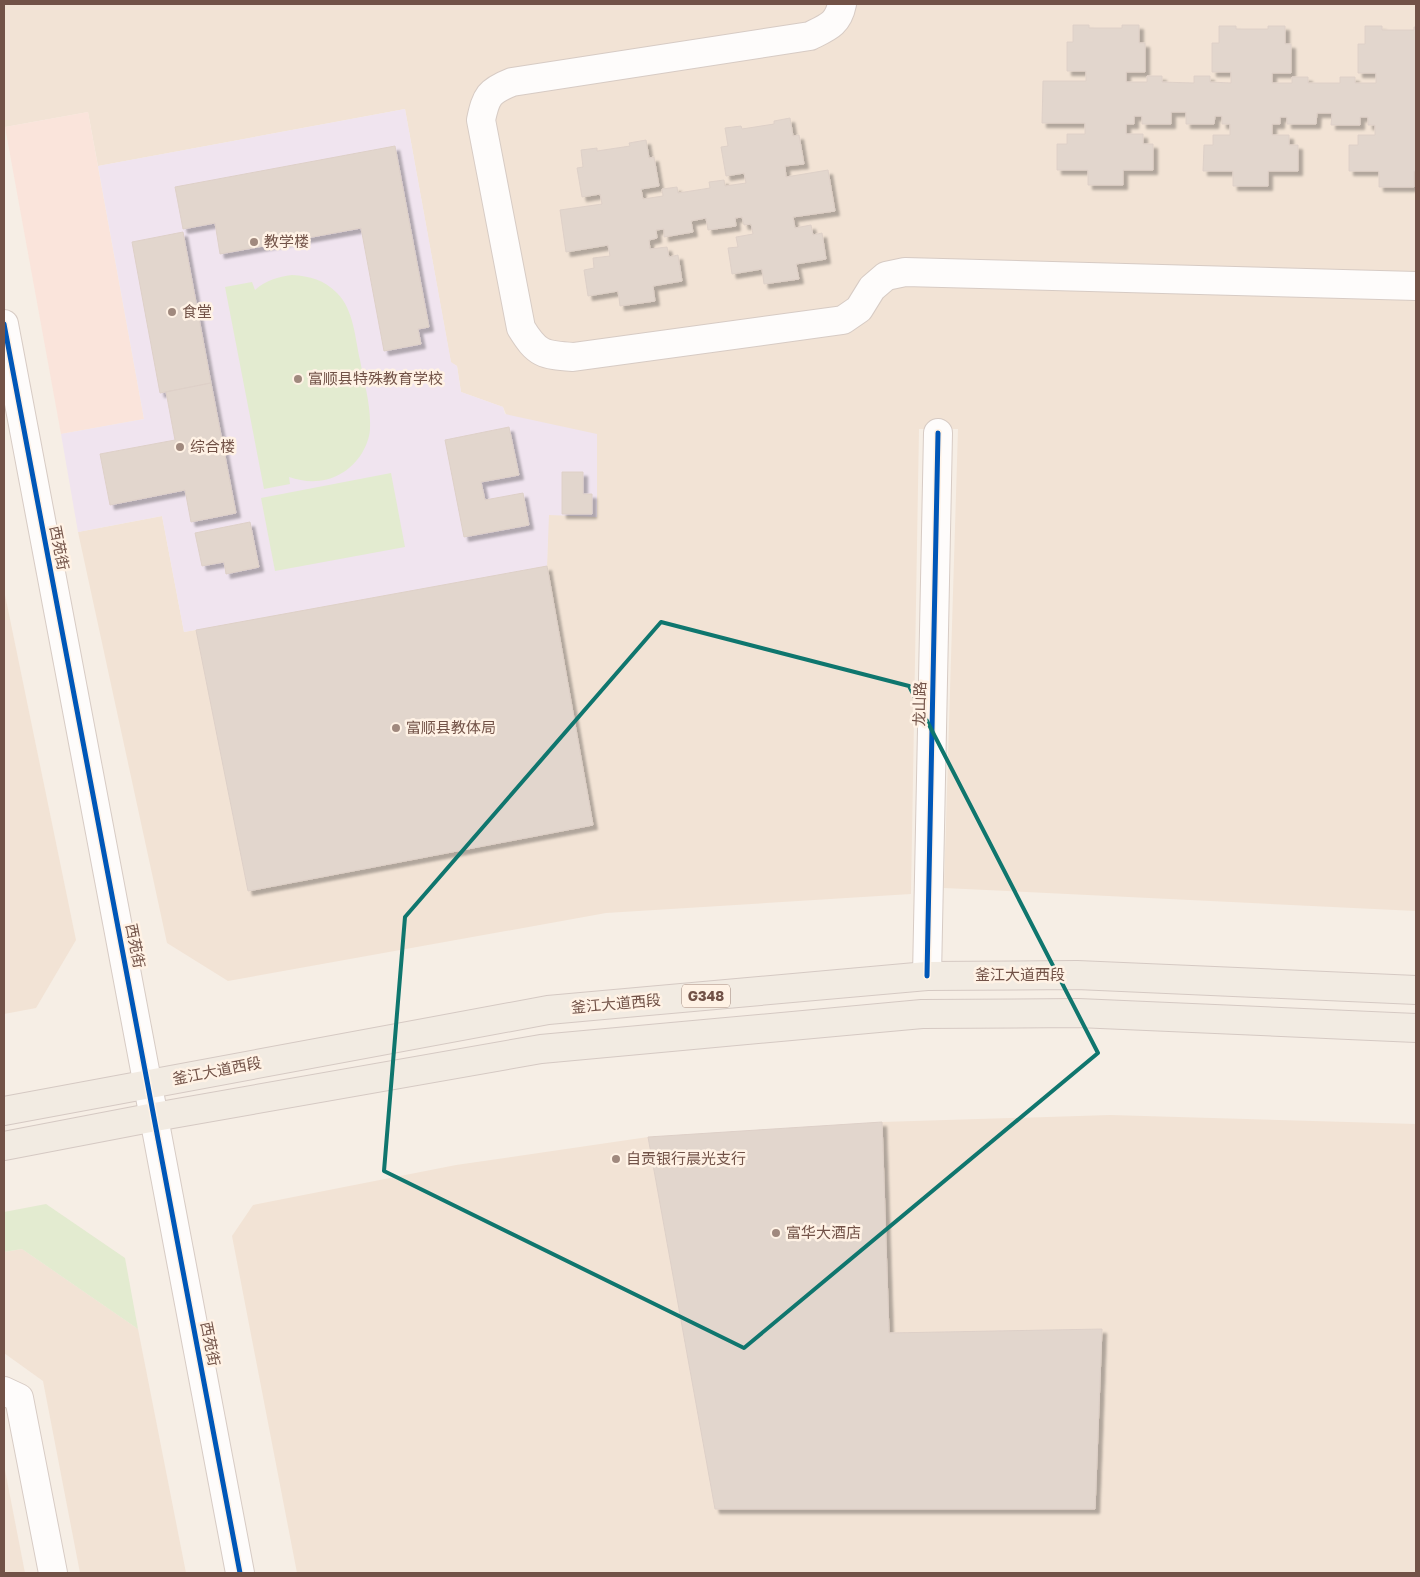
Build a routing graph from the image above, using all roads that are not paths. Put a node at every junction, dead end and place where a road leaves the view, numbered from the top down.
1 (842, 4) edge
2 (1416, 286) edge
3 (4, 324) edge
4 (938, 433) dead end
5 (926, 976) junction
6 (1416, 990) edge
7 (1416, 1028) edge
8 (148, 1084) junction
9 (4, 1111) edge
10 (155, 1116) junction
11 (4, 1146) edge
12 (4, 1390) edge
13 (53, 1573) edge
14 (240, 1573) edge

1 - 2 street
3 - 8 street, 西苑街
4 - 5 street, 龙山路
5 - 6 main road, 釜江大道西段 / G348
5 - 8 main road, 釜江大道西段 / G348
7 - 10 main road
8 - 9 main road, 釜江大道西段 / G348
8 - 10 street, 西苑街
10 - 11 main road
10 - 14 street, 西苑街
12 - 13 street

